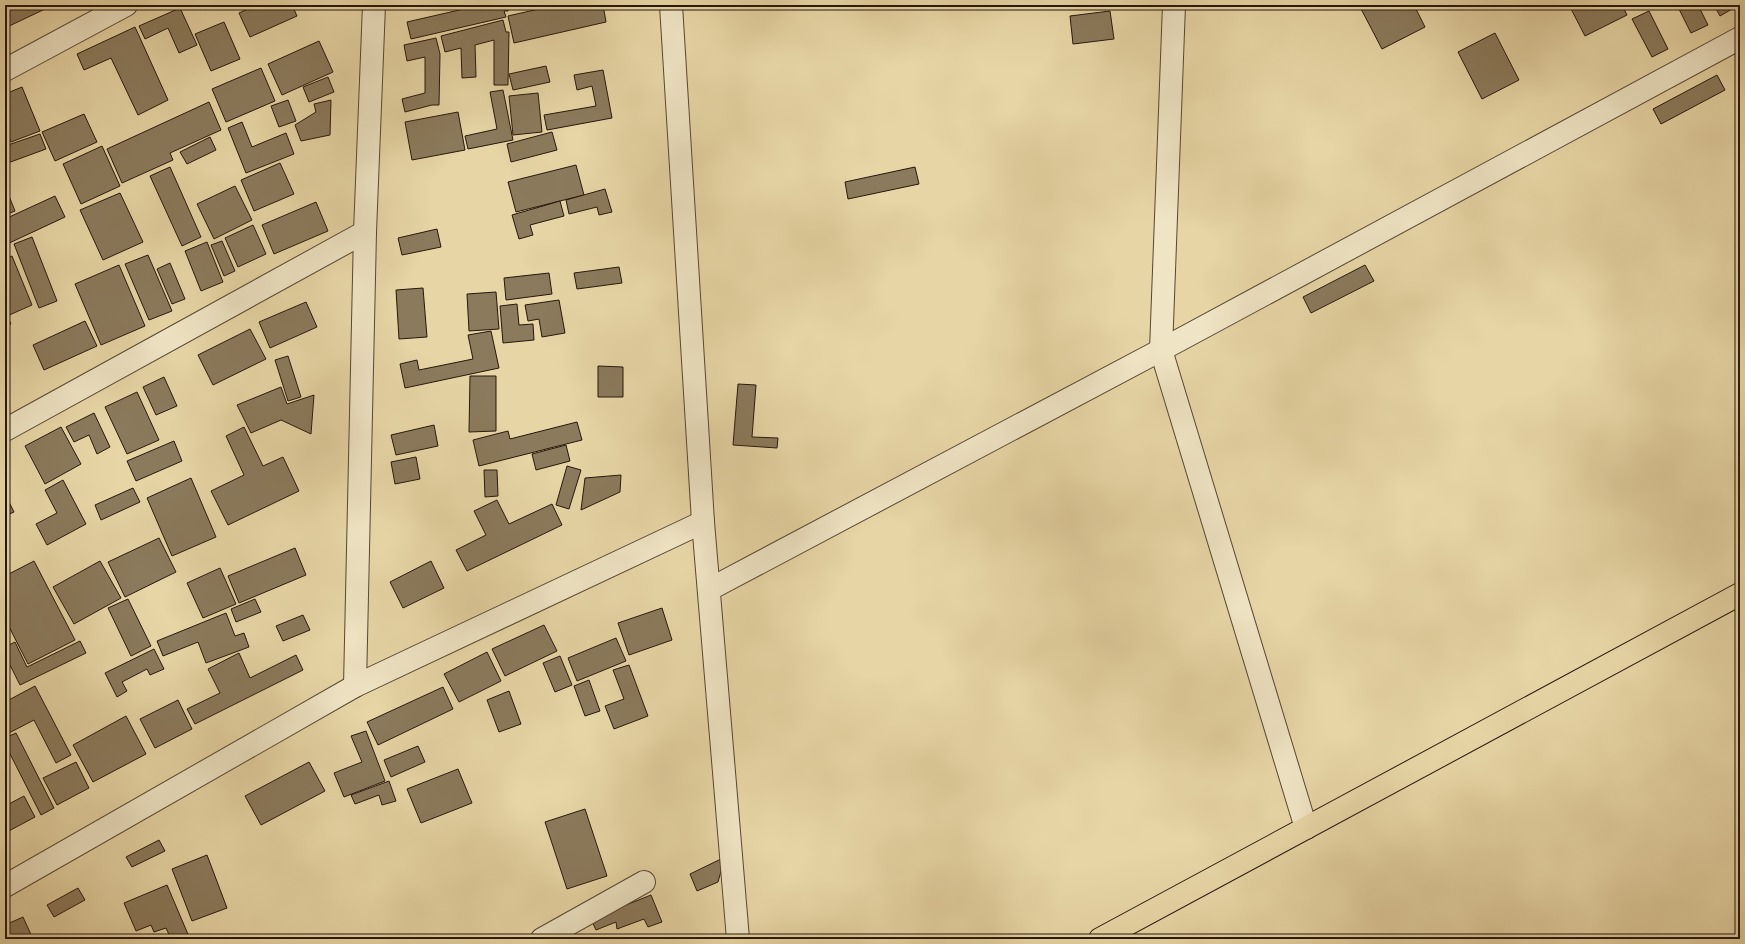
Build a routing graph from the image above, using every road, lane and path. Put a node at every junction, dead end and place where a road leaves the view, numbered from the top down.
1 (126, 5) edge
2 (374, 5) edge
3 (670, 5) edge
4 (1179, 8) edge
5 (1740, 38) edge
6 (5, 70) edge
7 (365, 232) junction
8 (1161, 350) junction
9 (5, 430) edge
10 (703, 522) junction
11 (710, 589) junction
12 (1740, 594) edge
13 (355, 686) junction
14 (1306, 828) junction
15 (644, 882) dead end
16 (5, 886) edge
17 (542, 939) edge
18 (738, 939) edge
19 (1100, 939) edge

1 - 6 street
2 - 7 street
3 - 10 street
4 - 8 street
5 - 8 street
7 - 9 street
7 - 13 street
8 - 11 street
8 - 14 street
10 - 11 street
10 - 13 street
11 - 18 street
12 - 14 main road
13 - 16 street
14 - 19 main road
15 - 17 street

